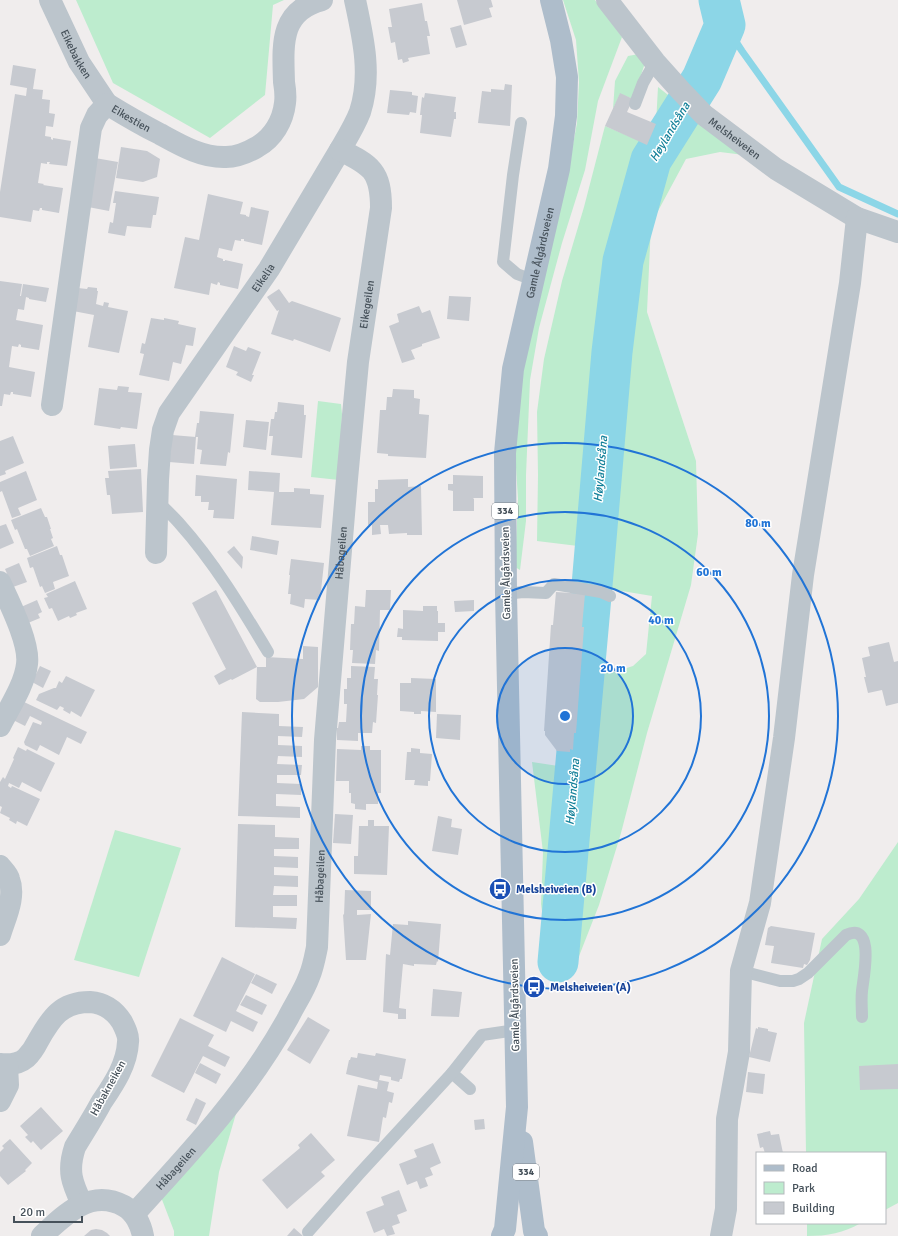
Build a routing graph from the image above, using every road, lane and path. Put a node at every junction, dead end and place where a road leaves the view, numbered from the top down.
1 (50, 0) edge
2 (322, 0) edge
3 (355, 0) edge
4 (551, 0) edge
5 (607, 0) edge
6 (655, 62) junction
7 (107, 104) junction
8 (635, 104) dead end
9 (521, 123) dead end
10 (340, 150) junction
11 (857, 218) junction
12 (898, 232) edge
13 (533, 280) junction
14 (52, 405) dead end
15 (346, 479) joint
16 (157, 501) junction
17 (156, 553) dead end
18 (0, 582) edge
19 (506, 594) junction
20 (605, 594) dead end
21 (268, 652) dead end
22 (0, 726) edge
23 (0, 866) edge
24 (0, 935) edge
25 (741, 971) junction
26 (862, 1016) dead end
27 (516, 1030) junction
28 (3, 1065) edge
29 (452, 1073) junction
30 (470, 1090) dead end
31 (0, 1101) edge
32 (517, 1107) junction
33 (82, 1204) junction
34 (134, 1214) junction
35 (308, 1232) dead end
36 (42, 1236) edge
37 (143, 1236) edge
38 (502, 1236) edge
39 (537, 1236) edge
40 (721, 1236) edge

1 - 7 street, Eikebakken
2 - 7 street, Eikestien
3 - 10 street, Eikelia
4 - 13 main road, Gamle Ålgårdsveien / 334
5 - 6 street, Melsheiveien
6 - 8 lane
6 - 11 street, Melsheiveien
7 - 14 street, Eikestien
9 - 13 lane
10 - 15 street, Eikegeilen
10 - 16 street, Eikelia
11 - 12 street, Melsheiveien
11 - 25 street
13 - 19 main road, Gamle Ålgårdsveien / 334
15 - 34 street, Håbageilen
16 - 17 street, Eikelia
16 - 21 lane
18 - 22 street
19 - 20 lane
19 - 27 main road, Gamle Ålgårdsveien / 334
23 - 24 street
25 - 26 lane
25 - 40 street
27 - 29 lane
27 - 32 main road, Gamle Ålgårdsveien / 334
28 - 31 street, Håbakneiken
28 - 33 street, Håbakneiken
29 - 30 lane
29 - 35 lane
32 - 38 main road, Gamle Ålgårdsveien / 334
32 - 39 main road, Gamle Ålgårdsveien / 334
33 - 34 street
33 - 36 street
34 - 37 street

